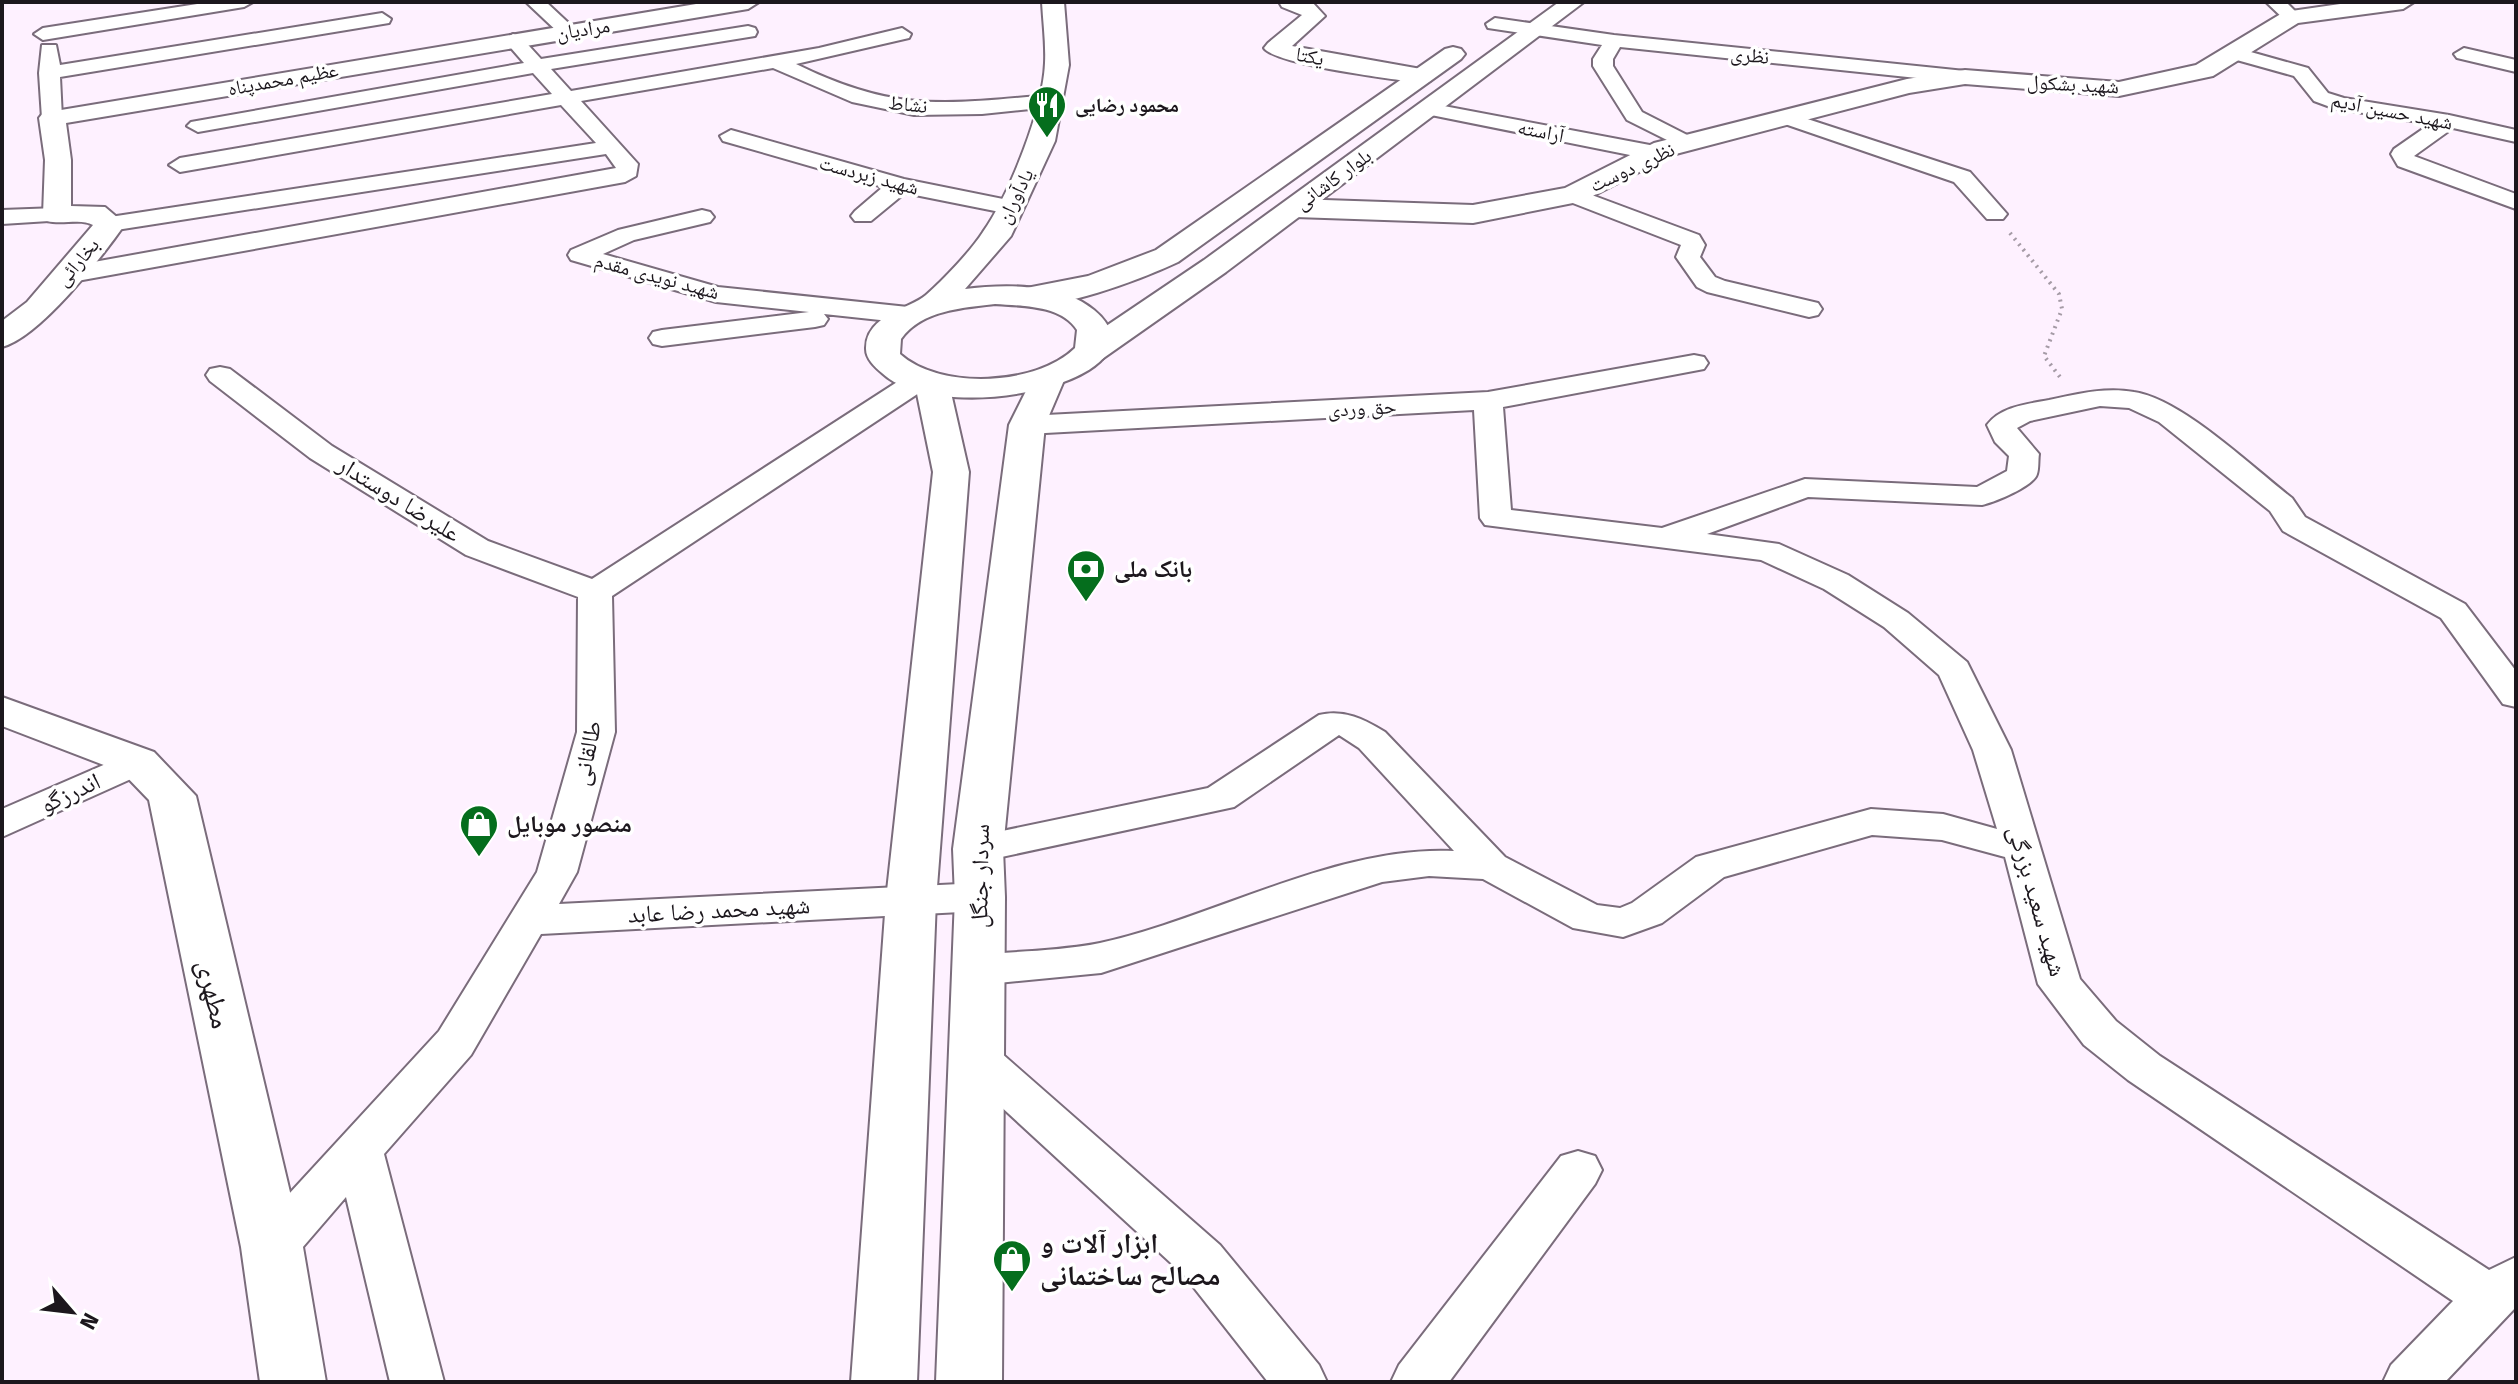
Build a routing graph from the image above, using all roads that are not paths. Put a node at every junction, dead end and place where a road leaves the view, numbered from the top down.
1 (244, 2) edge
2 (535, 2) edge
3 (748, 2) edge
4 (1053, 2) edge
5 (1290, 2) edge
6 (1527, 2) edge
7 (1573, 2) edge
8 (2403, 2) edge
9 (2283, 10) edge
10 (29, 13) dead end
11 (382, 19) dead end
12 (1495, 24) junction
13 (1535, 30) junction
14 (568, 31) junction
15 (748, 32) dead end
16 (43, 34) junction
17 (902, 34) dead end
18 (513, 40) junction
19 (1614, 41) junction
20 (2233, 53) junction
21 (2464, 54) dead end
22 (775, 61) junction
23 (2516, 66) edge
24 (535, 67) junction
25 (49, 73) junction
26 (1421, 76) junction
27 (1965, 77) junction
28 (564, 97) junction
29 (1050, 101) junction
30 (1428, 109) junction
31 (52, 118) junction
32 (1789, 119) junction
33 (2449, 121) junction
34 (198, 126) dead end
35 (731, 136) dead end
36 (2516, 136) edge
37 (1685, 143) junction
38 (610, 147) junction
39 (1655, 153) junction
40 (180, 165) dead end
41 (900, 185) junction
42 (1573, 195) junction
43 (2516, 202) edge
44 (1010, 207) junction
45 (1295, 208) junction
46 (1995, 214) road end
47 (57, 215) junction
48 (863, 216) dead end
49 (2, 217) edge
50 (702, 217) dead end
51 (110, 224) junction
52 (996, 236) junction
53 (66, 275) junction
54 (1019, 296) junction
55 (1809, 309) dead end
56 (906, 311) junction
57 (2, 337) edge
58 (662, 338) dead end
59 (1090, 352) junction
60 (1694, 363) dead end
61 (220, 375) dead end
62 (1048, 378) junction
63 (925, 382) junction
64 (1488, 401) junction
65 (1027, 425) junction
66 (1665, 538) junction
67 (595, 592) junction
68 (2516, 696) edge
69 (2, 710) edge
70 (138, 762) junction
71 (2, 824) edge
72 (978, 849) junction
73 (2023, 849) junction
74 (1491, 866) junction
75 (980, 897) junction
76 (911, 900) junction
77 (528, 920) junction
78 (978, 970) junction
79 (976, 1057) junction
80 (359, 1150) junction
81 (1578, 1170) dead end
82 (272, 1247) junction
83 (2502, 1289) edge
84 (293, 1382) edge
85 (417, 1382) edge
86 (884, 1382) edge
87 (969, 1382) edge
88 (1300, 1382) edge
89 (1418, 1382) edge
90 (2410, 1382) edge

1 - 16 street
2 - 14 street
3 - 14 main road, مرادیان
4 - 29 main road, یادآوران
5 - 26 main road, یکتا
6 - 12 main road, بلوار کاشانی
7 - 13 main road, بلوار کاشانی
8 - 9 main road, شهید بشکول
9 - 20 main road, شهید بشکول
10 - 16 street
11 - 25 street
12 - 13 street, نظری
12 - 26 main road, بلوار کاشانی
13 - 19 street, نظری
13 - 30 main road, بلوار کاشانی
14 - 18 main road, مرادیان
15 - 24 street
16 - 25 street
17 - 22 street
18 - 24 street
18 - 31 main road, عظیم محمدپناه
19 - 27 street, نظری
19 - 37 street
20 - 27 main road, شهید بشکول
20 - 33 street, شهید حسین آدیم
21 - 23 street
22 - 28 street
22 - 29 street, نشاط
24 - 28 street
24 - 34 street
25 - 31 street
26 - 54 main road, بلوار کاشانی
27 - 32 main road, نظری دوست
28 - 38 street
28 - 40 street
29 - 44 main road, یادآوران
30 - 39 street, آراسته
30 - 45 main road, بلوار کاشانی
31 - 47 main road
32 - 37 main road, نظری دوست
32 - 46 street
33 - 36 street, شهید حسین آدیم
33 - 43 street
35 - 41 street, شهید زبردست
37 - 39 main road, نظری دوست
38 - 51 street
38 - 53 street
39 - 42 main road, نظری دوست
41 - 44 street, شهید زبردست
41 - 48 street
42 - 45 main road, نظری دوست
42 - 55 street
44 - 52 main road, یادآوران
45 - 59 main road, بلوار کاشانی
47 - 49 street
47 - 51 main road, بخارائی
50 - 56 street, شهید نویدی مقدم
51 - 53 main road, بخارائی
52 - 54 main road, یادآوران
52 - 56 main road
53 - 57 main road, بخارائی
54 - 56 main road
54 - 59 main road
56 - 58 street
56 - 63 main road
59 - 62 main road, بلوار کاشانی
60 - 64 street, حق وردی
61 - 67 street, علیرضا دوستدار
62 - 63 main road, بلوار کاشانی
62 - 65 main road, سردار جنگل
63 - 67 street
63 - 76 main road
64 - 65 street, حق وردی
64 - 66 street, شهید سعید بزرگی
65 - 72 main road, سردار جنگل
66 - 68 street
66 - 73 street, شهید سعید بزرگی
67 - 77 street, طالقانی
69 - 70 main road, مطهری
70 - 71 street, اندرزگو
70 - 82 main road, مطهری
72 - 74 street
72 - 75 main road, سردار جنگل
73 - 74 street
73 - 83 street, شهید سعید بزرگی
74 - 78 street
75 - 76 street, شهید محمد رضا عابد
75 - 78 main road, سردار جنگل
76 - 77 street, شهید محمد رضا عابد
76 - 86 main road
77 - 80 street, طالقانی
78 - 79 main road, سردار جنگل
79 - 87 main road, سردار جنگل
79 - 88 street
80 - 82 street, طالقانی
80 - 85 street
81 - 89 street
82 - 84 main road, مطهری
83 - 90 street

